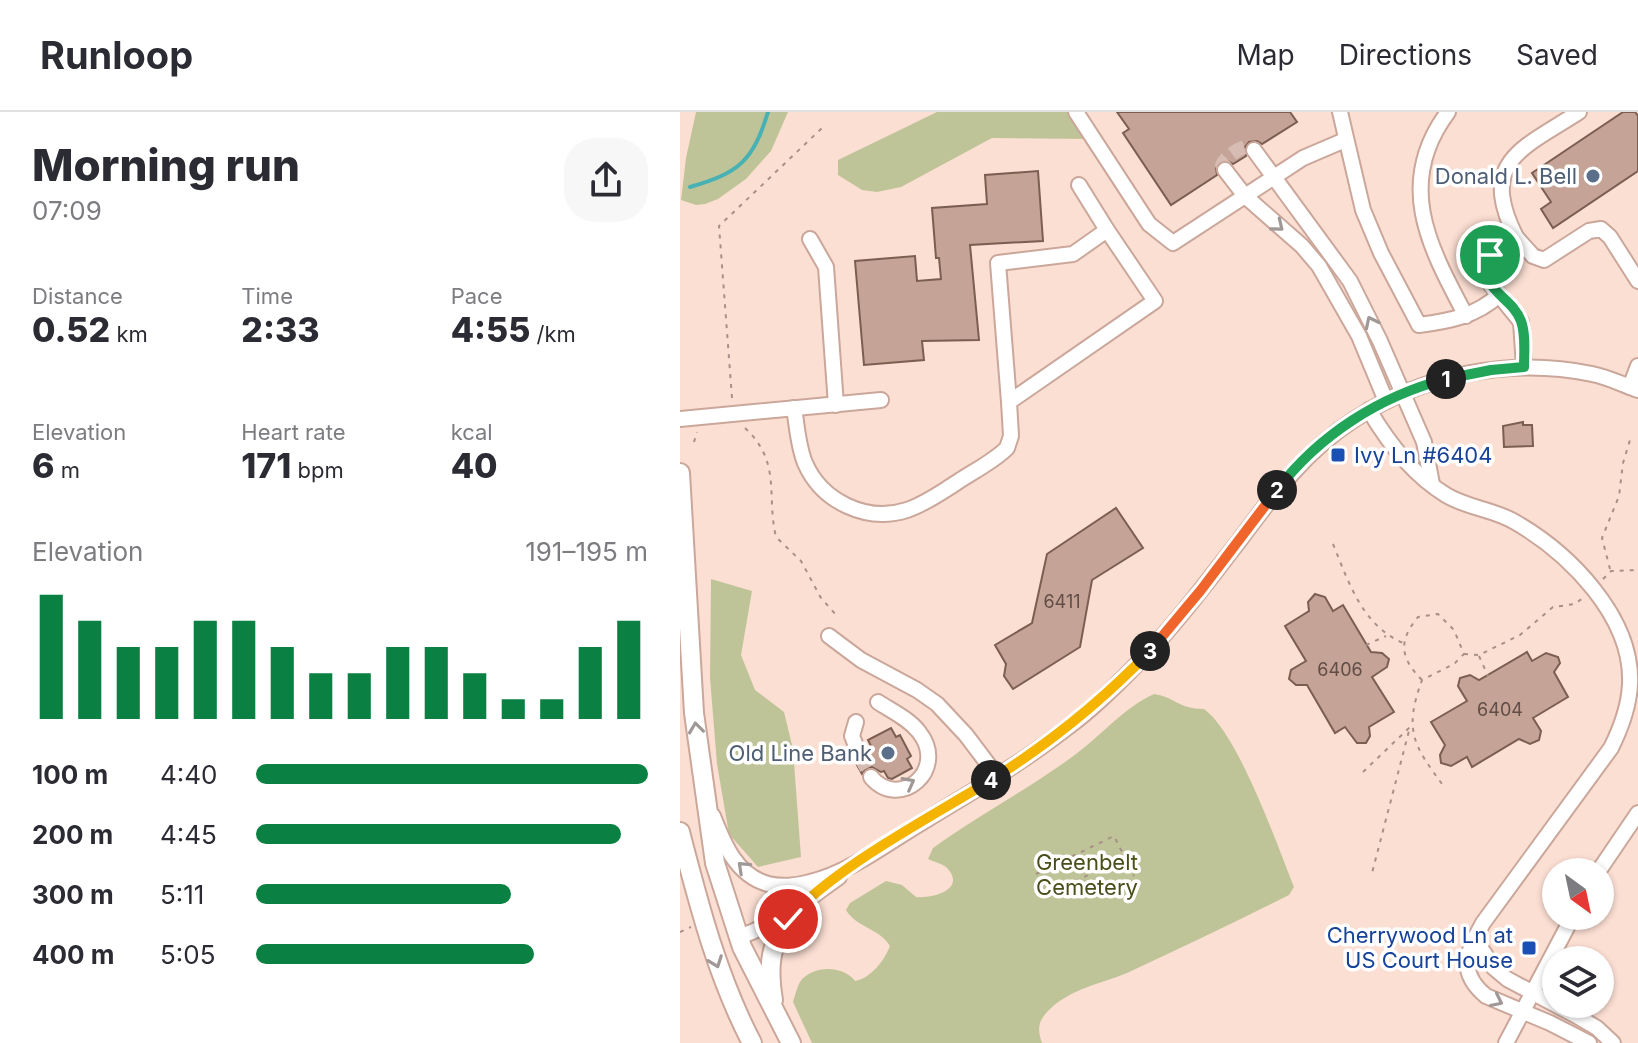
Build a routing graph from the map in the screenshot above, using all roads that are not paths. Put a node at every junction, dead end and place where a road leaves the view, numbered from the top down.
1 (1076, 112) edge
2 (1340, 112) edge
3 (1448, 112) edge
4 (1579, 112) edge
5 (1345, 140) junction
6 (1254, 150) dead end
7 (1225, 170) dead end
8 (1274, 177) junction
9 (1079, 185) dead end
10 (1245, 196) junction
11 (1107, 230) junction
12 (1516, 237) junction
13 (810, 239) dead end
14 (1638, 281) edge
15 (1499, 295) junction
16 (1466, 316) junction
17 (1638, 366) edge
18 (1524, 367) junction
19 (1634, 388) edge
20 (1402, 393) junction
21 (881, 400) dead end
22 (1386, 401) junction
23 (1009, 402) junction
24 (836, 405) junction
25 (794, 408) junction
26 (1369, 410) junction
27 (680, 419) edge
28 (680, 473) edge
29 (1432, 484) junction
30 (829, 636) dead end
31 (878, 702) dead end
32 (856, 722) dead end
33 (860, 756) tunnel mouth
34 (997, 776) junction
35 (871, 777) dead end
36 (708, 805) junction
37 (1638, 813) edge
38 (680, 832) edge
39 (865, 857) junction
40 (1607, 858) edge
41 (694, 888) junction
42 (801, 905) junction
43 (1566, 930) edge
44 (739, 937) junction
45 (1474, 938) junction
46 (1533, 991) junction
47 (1522, 1012) junction
48 (776, 1015) junction
49 (752, 1043) edge
50 (791, 1043) edge
51 (1506, 1043) edge
52 (1589, 1043) edge
53 (1613, 1043) edge

1 - 10 street
2 - 5 street
3 - 16 street
4 - 12 street
5 - 8 street
5 - 16 street
6 - 8 street
7 - 10 street
8 - 10 street
20 -> 8 street
9 - 11 street
10 -> 22 street
11 - 23 street
11 - 23 street
12 - 14 street
12 - 15 street
13 - 24 street
15 - 16 street
15 - 18 street
17 - 19 street
18 - 19 street
18 - 20 street
20 - 22 street
20 - 29 street
21 - 24 street
22 - 26 street
23 - 25 street
24 - 25 street
25 - 27 street
26 - 29 street
26 - 34 street
36 -> 28 main road
29 - 45 street
30 - 34 street
35 -> 31 street
32 - 33 street
34 - 39 street
39 -> 36 street
36 - 44 main road
37 - 40 street
38 - 41 main road
39 - 42 street
41 - 44 main road
41 -> 49 main road
42 - 44 street
42 - 48 main road
43 - 46 street
44 - 48 main road
45 - 46 street
45 -> 47 street
46 - 47 street
46 - 53 street
47 - 51 street
47 - 52 street
48 - 50 main road

